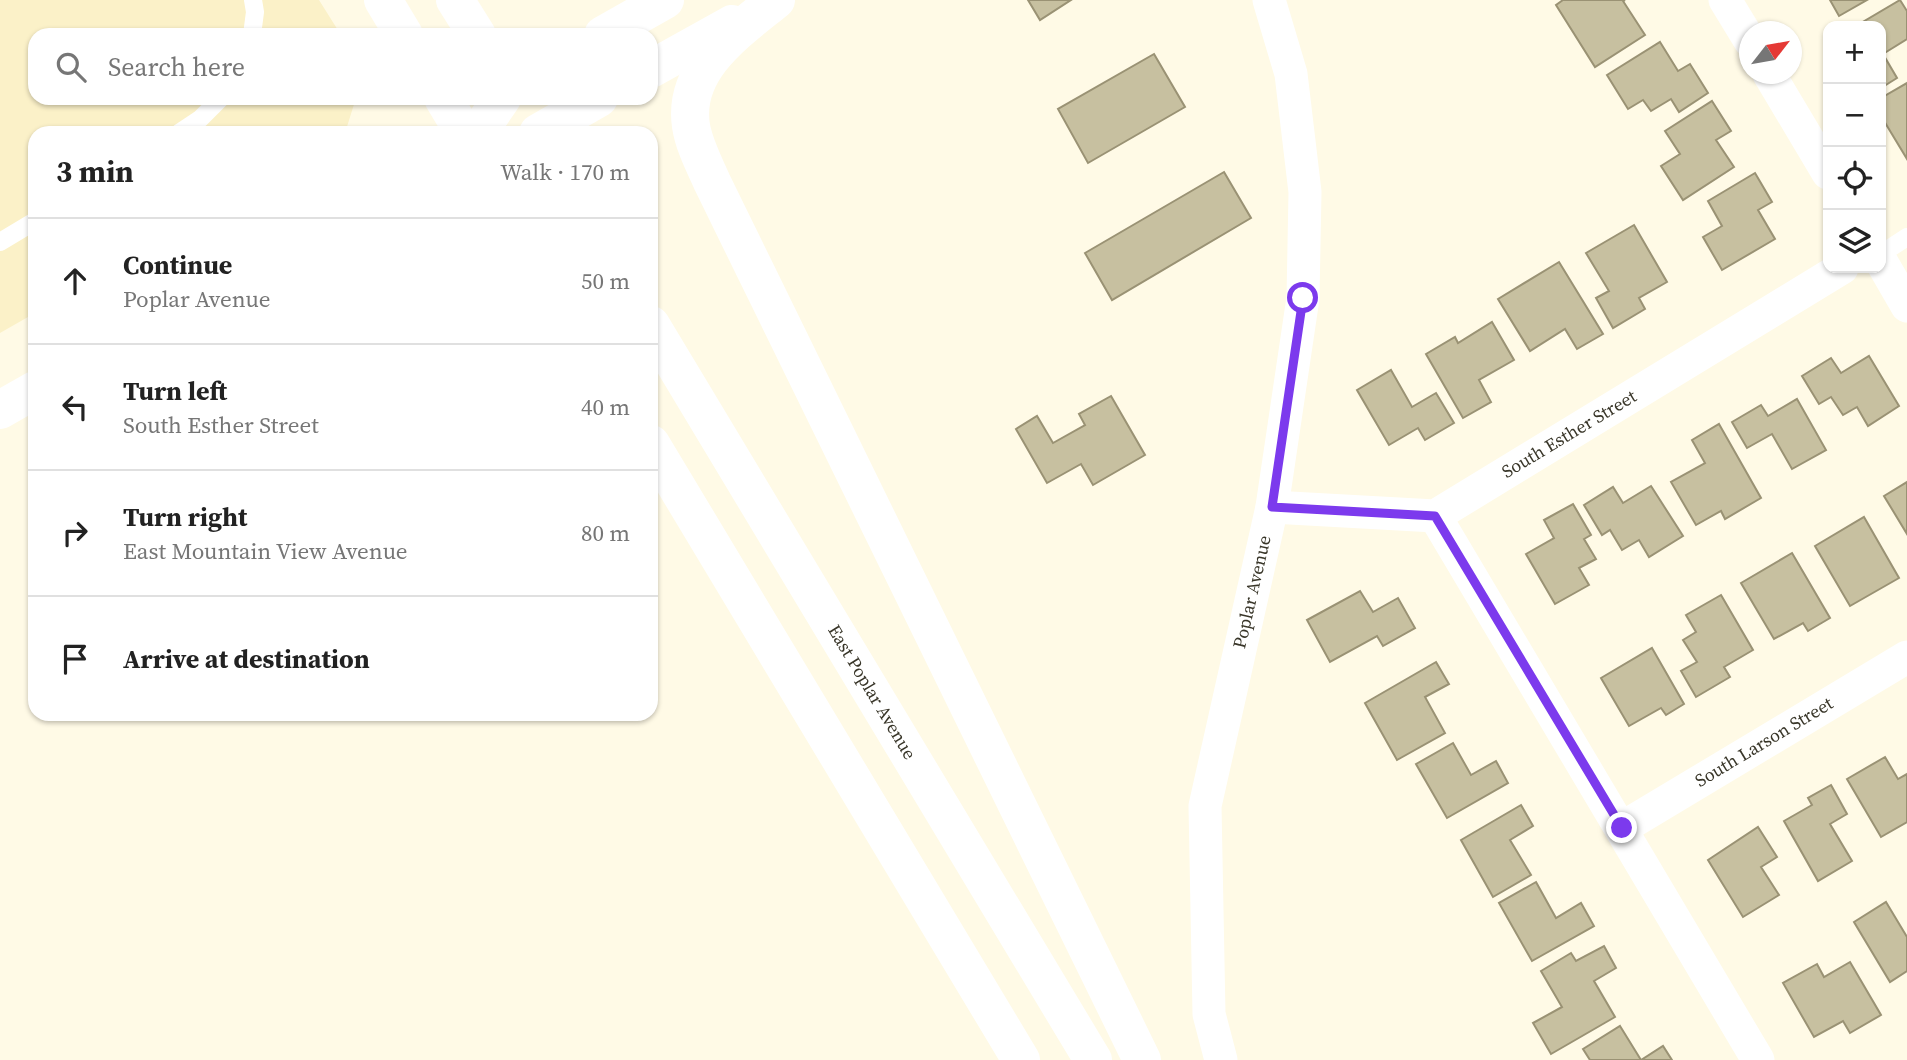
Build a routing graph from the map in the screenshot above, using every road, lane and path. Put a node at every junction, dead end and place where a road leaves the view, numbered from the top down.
1 (253, 0) edge
2 (383, 0) edge
3 (455, 0) edge
4 (666, 0) edge
5 (775, 0) edge
6 (1269, 0) edge
7 (1725, 0) edge
8 (1739, 24) edge
9 (253, 28) edge
10 (400, 28) edge
11 (473, 28) edge
12 (616, 28) edge
13 (658, 65) edge
14 (1775, 84) edge
15 (213, 105) edge
16 (447, 105) edge
17 (497, 105) edge
18 (519, 105) edge
19 (587, 105) edge
20 (190, 126) edge
21 (460, 126) edge
22 (483, 126) edge
23 (533, 126) edge
24 (549, 126) edge
25 (1823, 165) edge
26 (28, 225) edge
27 (1907, 237) edge
28 (0, 242) edge
29 (1886, 251) edge
30 (1886, 270) edge
31 (1834, 273) edge
32 (1907, 306) edge
33 (658, 337) edge
34 (28, 394) edge
35 (0, 410) edge
36 (658, 456) edge
37 (1272, 507) junction
38 (1435, 516) junction
39 (1907, 657) edge
40 (1622, 828) junction
41 (1021, 1060) edge
42 (1093, 1060) edge
43 (1142, 1060) edge
44 (1221, 1060) edge
45 (1758, 1060) edge

1 - 9 lane
2 - 10 main road
3 - 11 main road
4 - 12 main road
5 - 13 main road
5 - 43 main road
6 - 37 street, Poplar Avenue
7 - 8 street
14 - 25 street
15 - 20 lane
16 - 21 main road
17 - 22 main road
18 - 23 main road
19 - 24 main road
26 - 28 lane
27 - 29 lane
30 - 32 street
31 - 38 street, South Esther Street
33 - 42 main road, East Poplar Avenue
34 - 35 main road
36 - 41 main road
37 - 38 street
37 - 44 street, Poplar Avenue
38 - 40 street
39 - 40 street, South Larson Street
40 - 45 street

